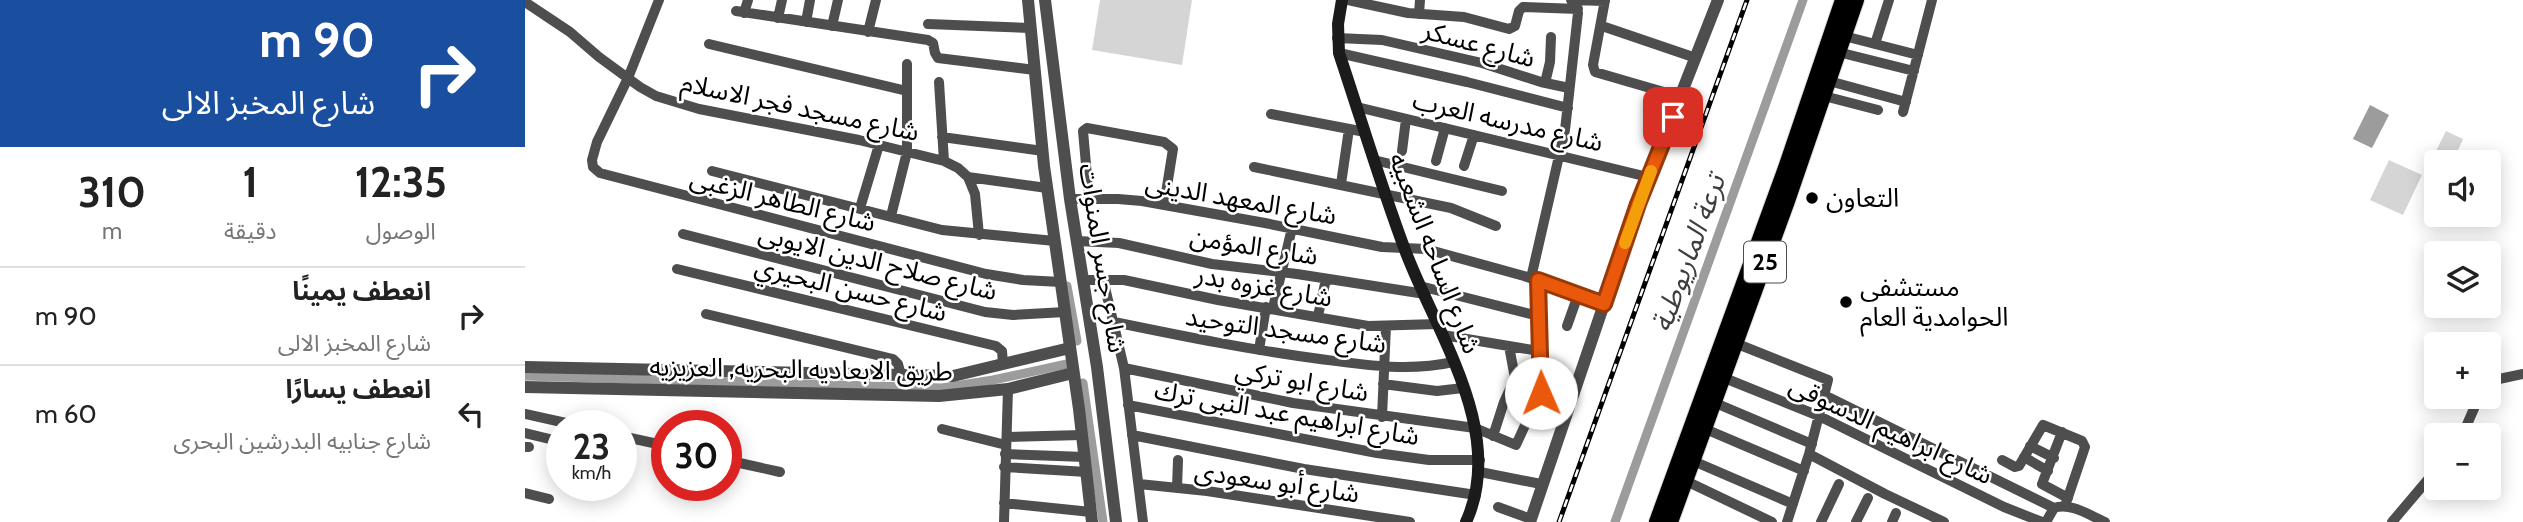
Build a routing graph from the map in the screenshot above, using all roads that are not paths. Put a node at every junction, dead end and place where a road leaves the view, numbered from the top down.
1 (659, 0) edge
2 (748, 0) edge
3 (782, 0) edge
4 (810, 0) edge
5 (838, 0) edge
6 (876, 0) edge
7 (1028, 0) edge
8 (1045, 0) edge
9 (1342, 0) edge
10 (1348, 0) edge
11 (1420, 0) edge
12 (1605, 0) edge
13 (1843, 0) edge
14 (1856, 0) edge
15 (1889, 0) edge
16 (1932, 0) edge
17 (1714, 1) edge
18 (528, 2) edge
19 (1573, 2) edge
20 (1419, 15) junction
21 (778, 18) junction
22 (806, 22) junction
23 (928, 24) dead end
24 (832, 26) junction
25 (1602, 26) junction
26 (1031, 28) junction
27 (868, 32) junction
28 (1551, 37) dead end
29 (1337, 38) junction
30 (709, 44) dead end
31 (1841, 44) junction
32 (1875, 44) junction
33 (1339, 53) junction
34 (1918, 55) junction
35 (1696, 58) junction
36 (907, 64) dead end
37 (1035, 70) junction
38 (1914, 71) junction
39 (628, 78) junction
40 (939, 82) dead end
41 (1545, 83) junction
42 (1569, 88) junction
43 (1826, 89) junction
44 (907, 92) junction
45 (1681, 97) junction
46 (1357, 107) junction
47 (1568, 108) junction
48 (1878, 110) dead end
49 (1271, 114) dead end
50 (1406, 119) junction
51 (1445, 128) junction
52 (1349, 129) junction
53 (1365, 132) junction
54 (1474, 135) junction
55 (942, 137) junction
56 (879, 145) junction
57 (1043, 151) junction
58 (1402, 151) dead end
59 (907, 152) junction
60 (1560, 155) junction
61 (1374, 160) junction
62 (944, 161) junction
63 (1436, 161) dead end
64 (1464, 166) dead end
65 (1254, 167) dead end
66 (712, 171) dead end
67 (968, 177) junction
68 (1648, 177) junction
69 (1341, 184) junction
70 (1047, 188) junction
71 (1502, 191) dead end
72 (1386, 194) junction
73 (1089, 198) junction
74 (1070, 199) junction
75 (1164, 205) junction
76 (860, 208) junction
77 (891, 216) junction
78 (1496, 226) dead end
79 (1291, 228) junction
80 (683, 234) dead end
81 (979, 235) junction
82 (1055, 241) junction
83 (1077, 241) junction
84 (1403, 247) junction
85 (677, 269) dead end
86 (1281, 272) junction
87 (1103, 279) junction
88 (1326, 279) junction
89 (1535, 279) junction
90 (1083, 280) junction
91 (1061, 282) junction
92 (1423, 290) junction
93 (1578, 295) junction
94 (1604, 304) junction
95 (1270, 307) junction
96 (1065, 312) junction
97 (706, 314) dead end
98 (1538, 316) junction
99 (1318, 317) junction
100 (1114, 322) junction
101 (1386, 326) junction
102 (1567, 326) dead end
103 (1441, 330) junction
104 (1735, 343) junction
105 (1509, 346) junction
106 (1070, 348) junction
107 (1259, 350) junction
108 (1539, 351) junction
109 (1453, 362) junction
110 (1003, 363) junction
111 (525, 367) edge
112 (1384, 367) junction
113 (1123, 368) junction
114 (1073, 373) junction
115 (2523, 374) edge
116 (901, 375) junction
117 (1722, 377) junction
118 (2501, 379) edge
119 (1383, 384) junction
120 (525, 387) edge
121 (1463, 388) junction
122 (1009, 389) junction
123 (1824, 395) junction
124 (1713, 402) junction
125 (1128, 405) junction
126 (525, 414) edge
127 (1819, 416) junction
128 (1382, 417) junction
129 (546, 419) edge
130 (1475, 428) junction
131 (1703, 428) junction
132 (942, 429) dead end
133 (2062, 432) junction
134 (525, 433) edge
135 (1082, 435) junction
136 (1132, 435) junction
137 (1493, 436) junction
138 (546, 438) edge
139 (1006, 445) junction
140 (2030, 446) junction
141 (1810, 449) junction
142 (1085, 457) junction
143 (2024, 457) junction
144 (2053, 458) junction
145 (1178, 460) dead end
146 (1692, 460) junction
147 (2002, 460) dead end
148 (742, 464) edge
149 (1480, 466) junction
150 (1004, 467) junction
151 (1804, 471) junction
152 (2048, 471) junction
153 (780, 472) dead end
154 (1087, 472) junction
155 (1684, 481) junction
156 (1139, 484) junction
157 (1541, 484) junction
158 (1839, 484) dead end
159 (2424, 484) edge
160 (1177, 488) junction
161 (525, 493) edge
162 (1476, 495) junction
163 (546, 498) edge
164 (1868, 498) dead end
165 (2067, 502) junction
166 (1004, 503) junction
167 (1793, 504) junction
168 (1499, 507) dead end
169 (2054, 508) junction
170 (1092, 517) edge
171 (1530, 520) edge
172 (1004, 522) edge
173 (1116, 522) edge
174 (1143, 522) edge
175 (1410, 522) edge
176 (1467, 522) edge
177 (1657, 522) edge
178 (1670, 522) edge
179 (1772, 522) edge
180 (1787, 522) edge
181 (1821, 522) edge
182 (1856, 522) edge
183 (1944, 522) edge
184 (2044, 522) edge
185 (2105, 522) edge
186 (2392, 522) edge

1 - 39 street, شارع الطاهر الزغبى
2 - 21 street
3 - 21 street
4 - 22 street
5 - 24 street
6 - 27 street
7 - 26 street, شارع جسر المنوات
8 - 74 street, شارع جسر المنوات
9 - 29 main road, شارع الساحه الشعبيه
10 - 20 street
11 - 20 street
12 - 19 street
12 - 25 street
13 - 177 highway, 25
14 - 31 highway, 25
15 - 32 street
16 - 34 street
17 - 35 street
18 - 39 street, شارع مسجد فجر الاسلام
19 - 20 street
19 - 42 street
21 - 22 street
22 - 24 street
23 - 26 street
24 - 27 street
25 - 35 street
25 - 45 street
26 - 37 street, شارع جسر المنوات
27 - 37 street
28 - 41 street
29 - 33 main road, شارع الساحه الشعبيه
29 - 41 street, شارع عسكر
30 - 44 street
31 - 32 street
31 - 38 street
31 - 43 highway, 25
32 - 34 street
33 - 46 main road, شارع الساحه الشعبيه
33 - 47 street
34 - 38 street
35 - 45 street
36 - 44 street
37 - 57 street, شارع جسر المنوات
38 - 43 street
39 - 56 street, شارع مسجد فجر الاسلام
39 - 91 street, شارع الطاهر الزغبى
40 - 55 street
41 - 42 street, شارع عسكر
42 - 47 street
43 - 48 street
43 - 104 highway, 25
44 - 59 street
45 - 68 street
46 - 50 street, شارع مدرسه العرب
46 - 53 main road, شارع الساحه الشعبيه
47 - 60 street
49 - 52 street
50 - 51 street, شارع مدرسه العرب
50 - 58 street
51 - 54 street, شارع مدرسه العرب
51 - 63 street
52 - 53 street
52 - 69 street
53 - 61 main road, شارع الساحه الشعبيه
54 - 60 street, شارع مدرسه العرب
54 - 64 street
55 - 57 street
55 - 62 street
56 - 59 street, شارع مسجد فجر الاسلام
56 - 76 street
57 - 70 street, شارع جسر المنوات
59 - 62 street, شارع مسجد فجر الاسلام
59 - 77 street
60 - 68 street, شارع مدرسه العرب
60 - 89 street
61 - 71 street
61 - 72 main road, شارع الساحه الشعبيه
62 - 67 street, شارع مسجد فجر الاسلام
65 - 69 street
66 - 76 street
67 - 70 street, شارع مسجد فجر الاسلام
67 - 81 street
68 - 94 street
69 - 72 street
70 - 82 street, شارع جسر المنوات
72 - 78 street
72 - 84 main road, شارع الساحه الشعبيه
73 - 74 street, شارع المعهد الدينى
73 - 75 street, شارع المعهد الدينى
73 - 75 street
74 - 83 street, شارع جسر المنوات
75 - 79 street, شارع المعهد الدينى
76 - 77 street
77 - 81 street
79 - 84 street, شارع المعهد الدينى
79 - 86 street
80 - 96 street, شارع صلاح الدين الايوبى
81 - 82 street
82 - 91 street, شارع جسر المنوات
83 - 86 street, شارع المؤمن
83 - 90 street, شارع جسر المنوات
84 - 89 street, شارع المعهد الدينى
84 - 92 main road, شارع الساحه الشعبيه
85 - 110 street, شارع حسن البحيري
86 - 88 street, شارع المؤمن
86 - 95 street
87 - 90 street, شارع غزوه بدر
87 - 95 street, شارع غزوه بدر
87 - 100 street
88 - 92 street, شارع المؤمن
88 - 99 street
89 - 93 street, شارع المعهد الدينى
89 - 98 street
90 - 173 street, شارع جسر المنوات
91 - 96 street, شارع جسر المنوات
92 - 98 street, شارع المؤمن
92 - 103 main road, شارع الساحه الشعبيه
93 - 94 street, شارع المعهد الدينى
93 - 102 street
94 - 157 street
95 - 99 street, شارع غزوه بدر
95 - 107 street
96 - 106 street, شارع جسر المنوات
97 - 116 street
98 - 108 street
99 - 101 street, شارع غزوه بدر
100 - 107 street, شارع مسجد التوحيد
100 - 113 street
101 - 103 street, شارع غزوه بدر
101 - 112 street
103 - 105 street, شارع غزوه بدر
103 - 109 main road, شارع الساحه الشعبيه
104 - 117 highway, 25
104 - 123 street
105 - 108 street, شارع غزوه بدر
105 - 137 street
106 - 110 street, طريق الابعاديه البحريه, العزيزيه
106 - 114 street, شارع جسر المنوات
107 - 112 street, شارع مسجد التوحيد
108 - 137 street
109 - 112 street, شارع مسجد التوحيد
109 - 121 main road, شارع الساحه الشعبيه
110 - 116 street, طريق الابعاديه البحريه, العزيزيه
111 - 116 street, طريق الابعاديه البحريه, العزيزيه
112 - 119 street
113 - 125 street
113 - 128 street, شارع ابو تركي
114 - 122 street, طريق الابعاديه البحريه, العزيزيه
114 - 135 street, شارع جسر المنوات
115 - 118 street
117 - 124 highway, 25
117 - 127 street, شارع ابراهيم الدسوقى
119 - 121 street
119 - 128 street
120 - 122 street, طريق الابعاديه البحريه, العزيزيه
121 - 130 main road, شارع الساحه الشعبيه
122 - 139 street
123 - 127 street
123 - 169 street
124 - 131 highway, 25
124 - 141 street
125 - 136 street
125 - 149 street, شارع ابراهيم عبد النبى ترك
126 - 129 street
127 - 141 street
127 - 184 street, شارع ابراهيم الدسوقى
128 - 130 street, شارع ابو تركي
130 - 137 street, شارع ابو تركي
130 - 149 main road, شارع الساحه الشعبيه
131 - 146 highway, 25
131 - 151 street
132 - 139 street
133 - 140 street
133 - 144 street
133 - 165 street
134 - 138 street
135 - 139 street
135 - 142 street, شارع جسر المنوات
136 - 156 street
136 - 162 street
139 - 142 street
139 - 150 street
140 - 143 street
140 - 144 street
141 - 151 street
141 - 183 street
142 - 154 street, شارع جسر المنوات
143 - 147 street
143 - 152 street
144 - 152 street
145 - 160 street
146 - 155 highway, 25
146 - 167 street
148 - 153 street
149 - 157 street, شارع ابراهيم عبد النبى ترك
149 - 162 main road, شارع الساحه الشعبيه
150 - 154 street
150 - 166 street
151 - 167 street
152 - 165 street
154 - 170 street, شارع جسر المنوات
155 - 178 highway, 25
155 - 179 street
156 - 160 street, شارع أبو سعودى
156 - 174 street
157 - 171 street
158 - 181 street
159 - 186 street
160 - 175 street, شارع أبو سعودى
161 - 163 street
162 - 176 main road, شارع الساحه الشعبيه
164 - 182 street
165 - 169 street
165 - 185 street
166 - 170 street
166 - 172 street
167 - 180 street
168 - 171 street
169 - 184 street

